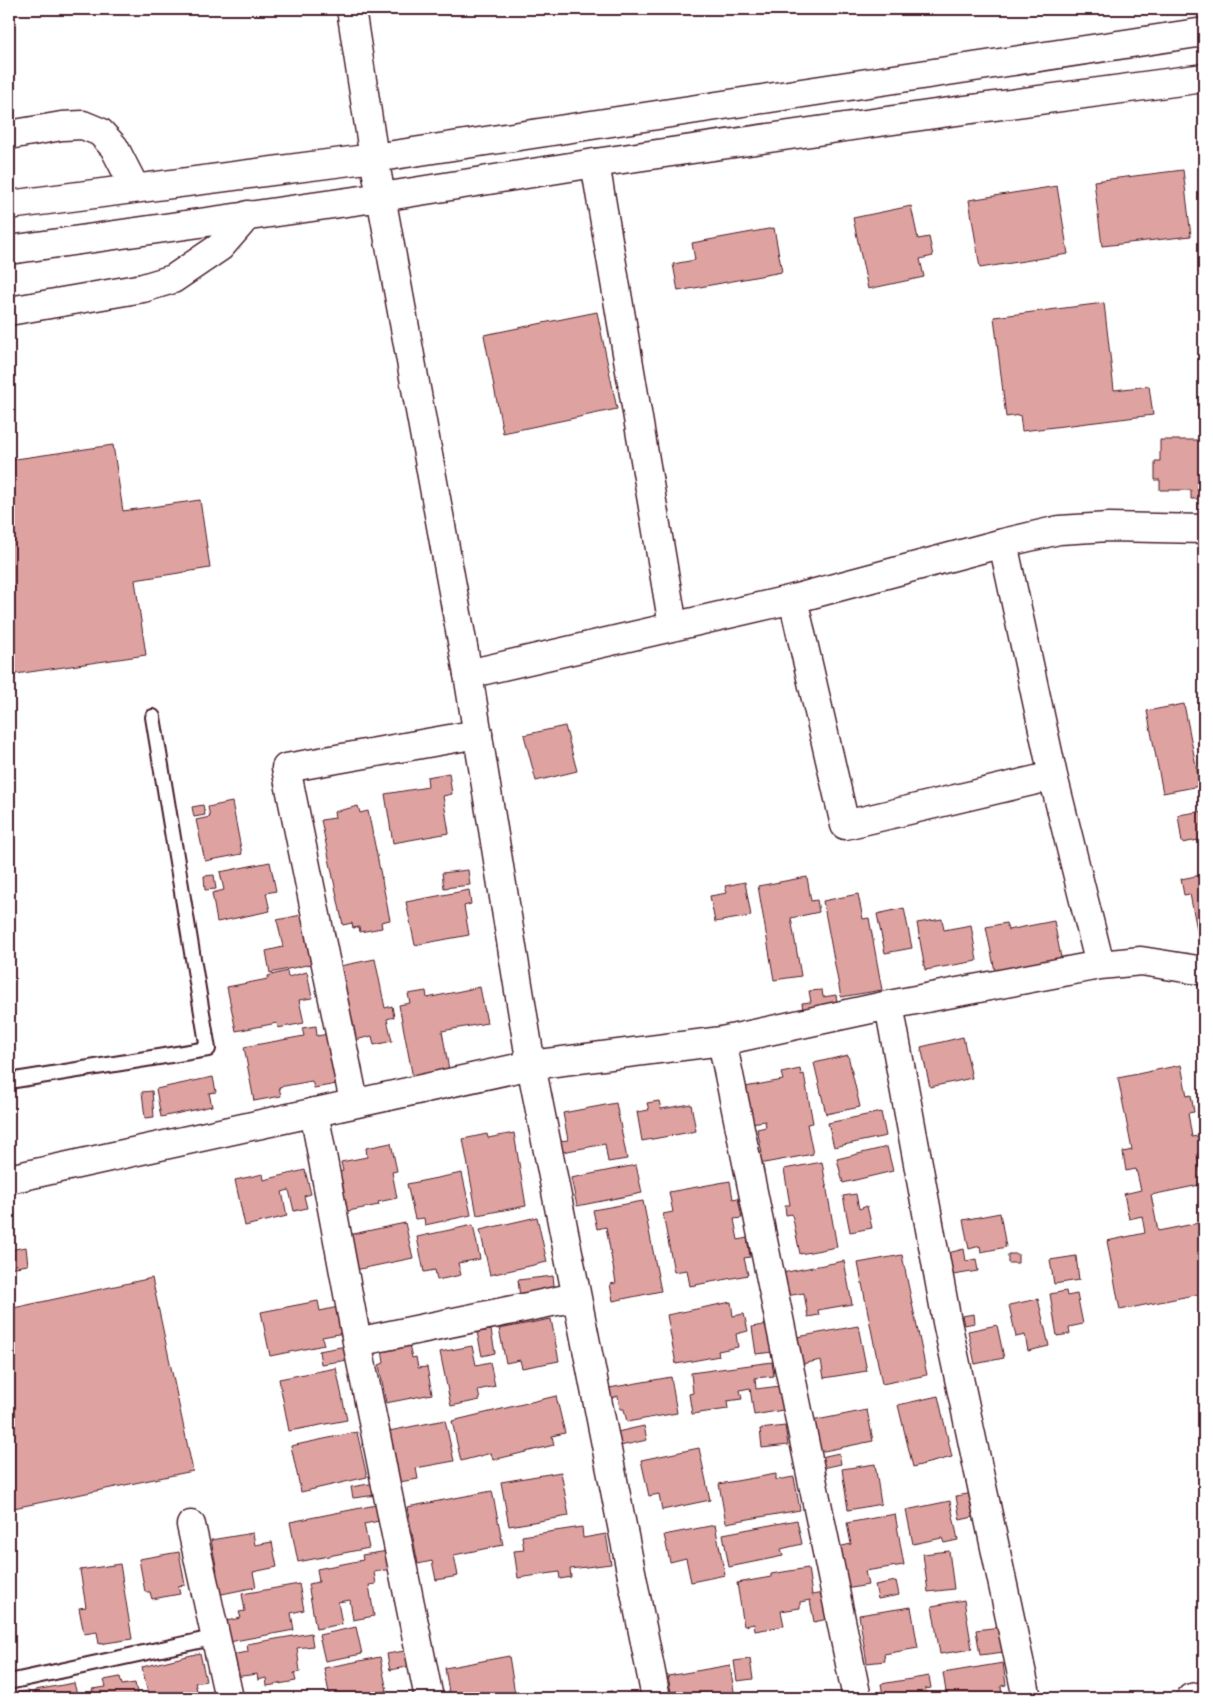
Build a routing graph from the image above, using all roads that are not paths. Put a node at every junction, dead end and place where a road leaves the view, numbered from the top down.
1 (351, 9) edge
2 (1204, 32) edge
3 (1204, 78) edge
4 (9, 135) edge
5 (374, 158) junction
6 (595, 163) junction
7 (135, 188) junction
8 (382, 197) junction
9 (9, 205) edge
10 (248, 215) junction
11 (9, 250) edge
12 (9, 311) edge
13 (1204, 529) edge
14 (1003, 543) junction
15 (793, 599) junction
16 (673, 626) junction
17 (468, 674) junction
18 (153, 717) dead end
19 (478, 734) junction
20 (1053, 776) junction
21 (1100, 965) junction
22 (1204, 971) edge
23 (889, 1005) junction
24 (722, 1041) junction
25 (531, 1065) junction
26 (9, 1081) edge
27 (354, 1102) junction
28 (314, 1112) junction
29 (9, 1179) edge
30 (576, 1297) junction
31 (357, 1342) junction
32 (191, 1525) dead end
33 (216, 1637) junction
34 (9, 1682) edge
35 (1204, 1696) edge
36 (229, 1698) edge
37 (429, 1698) edge
38 (656, 1698) edge
39 (857, 1698) edge
40 (1027, 1698) edge
41 (1191, 1698) edge

1 - 5 street
2 - 5 street
3 - 6 street
4 - 7 street
5 - 7 street
5 - 8 street
6 - 8 street
6 - 16 street
7 - 9 street
8 - 10 street
8 - 17 street
10 - 11 street
10 - 12 street
13 - 14 street
14 - 15 street
14 - 20 street
15 - 16 street
15 - 20 street
16 - 17 street
17 - 19 street
18 - 26 lane
19 - 25 street
19 - 27 street
20 - 21 street
21 - 22 street
21 - 23 street
23 - 24 street
23 - 40 street
24 - 25 street
24 - 39 street
25 - 27 street
25 - 30 street
27 - 28 street
28 - 29 street
28 - 31 street
30 - 31 street
30 - 38 street
31 - 37 street
32 - 33 street
33 - 34 lane
33 - 36 street
35 - 41 street

